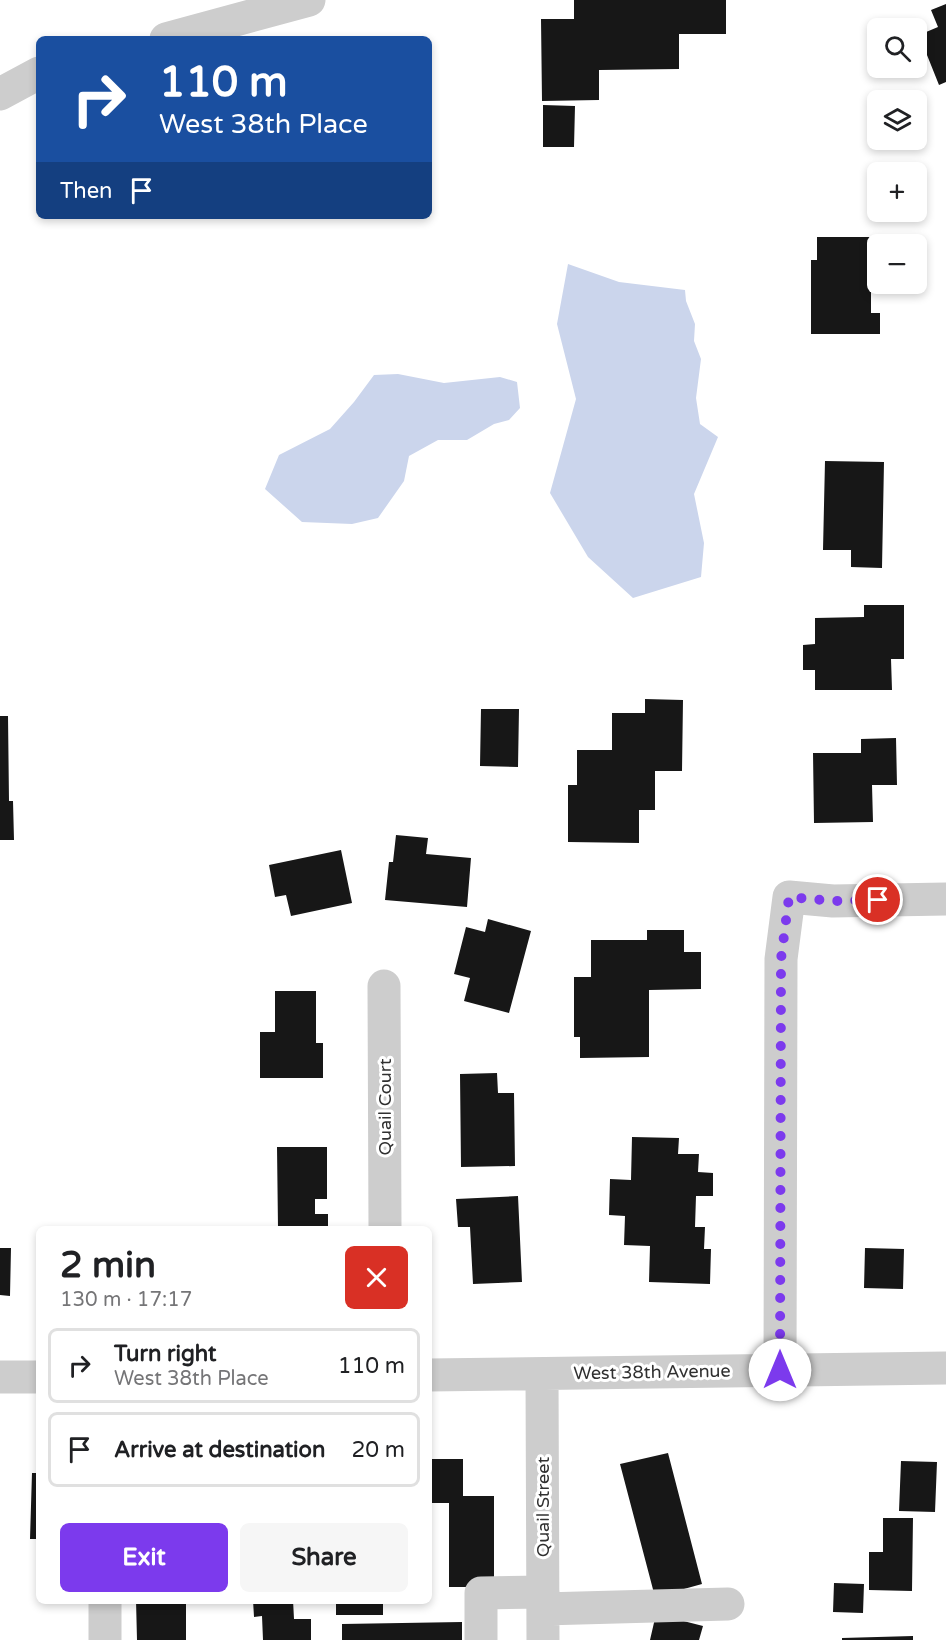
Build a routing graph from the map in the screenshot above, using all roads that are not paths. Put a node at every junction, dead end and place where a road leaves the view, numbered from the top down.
1 (309, 0) edge
2 (177, 36) edge
3 (36, 75) edge
4 (0, 94) edge
5 (946, 899) edge
6 (384, 986) dead end
7 (385, 1226) edge
8 (946, 1368) edge
9 (780, 1370) junction
10 (542, 1374) junction
11 (432, 1375) edge
12 (0, 1377) edge
13 (36, 1377) edge
14 (105, 1604) edge
15 (728, 1605) dead end
16 (543, 1614) edge
17 (105, 1640) edge
18 (481, 1640) edge

1 - 2 street
3 - 4 street
5 - 9 street
6 - 7 street, Quail Court
8 - 9 street, West 38th Avenue
9 - 10 street, West 38th Avenue
10 - 11 street, West 38th Avenue
10 - 16 street, Quail Street
12 - 13 street
14 - 17 street
15 - 16 street
16 - 18 street

